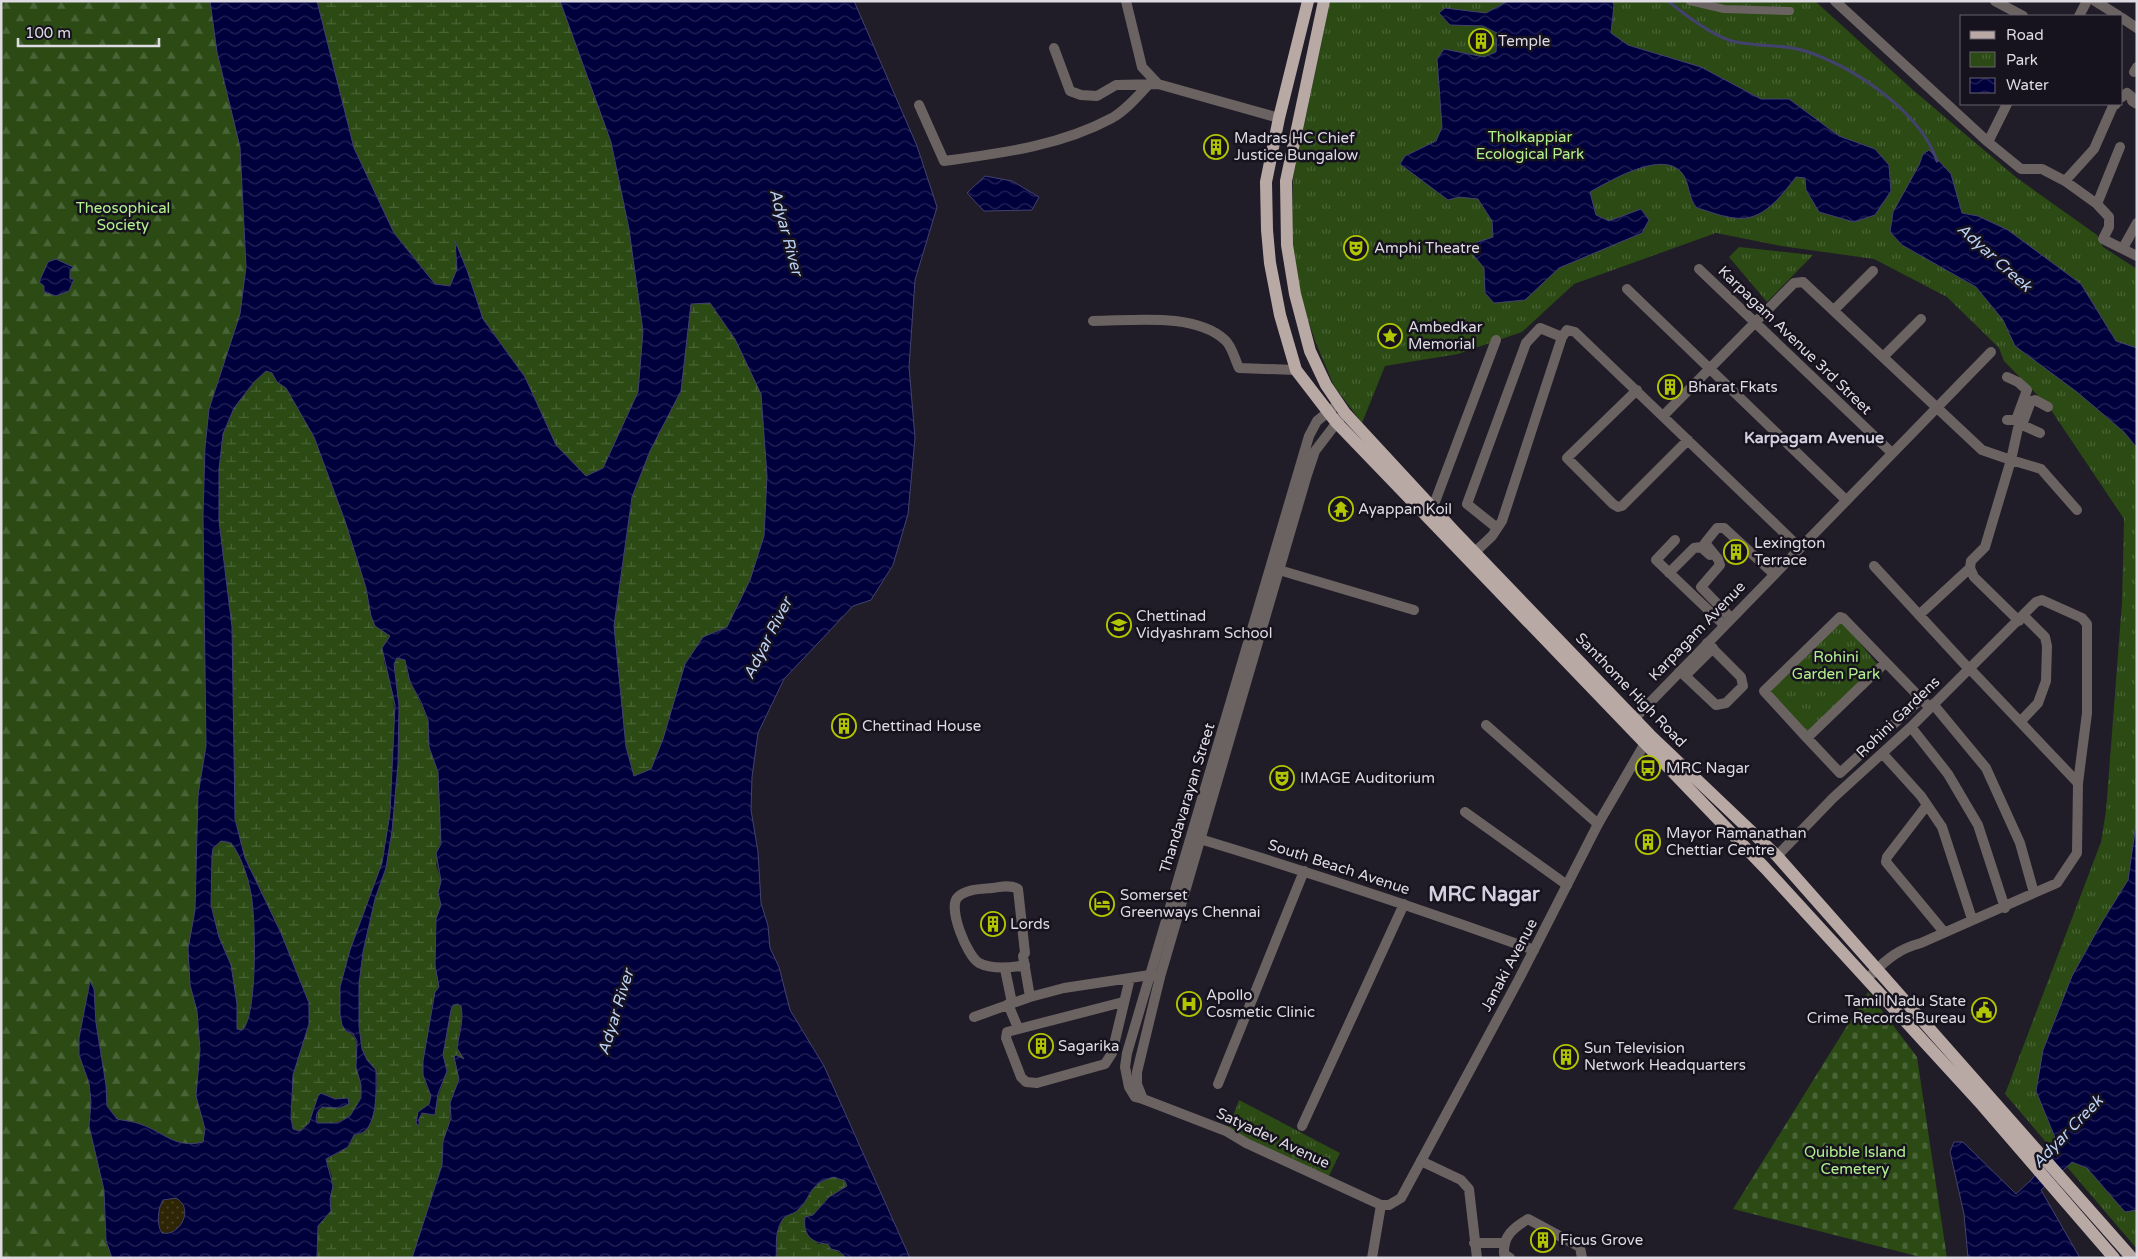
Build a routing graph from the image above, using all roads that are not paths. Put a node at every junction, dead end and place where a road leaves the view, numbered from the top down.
1 (1126, 1) edge
2 (1308, 1) edge
3 (1324, 1) edge
4 (1690, 1) edge
5 (1835, 1) edge
6 (1995, 1) edge
7 (2087, 1) edge
8 (2095, 1) edge
9 (1790, 10) dead end
10 (2021, 15) edge
11 (2079, 15) edge
12 (2116, 15) edge
13 (2123, 19) edge
14 (2137, 28) edge
15 (1054, 48) dead end
16 (1154, 84) junction
17 (2123, 96) edge
18 (2137, 104) edge
19 (918, 105) dead end
20 (2006, 105) edge
21 (2114, 105) edge
22 (1279, 118) junction
23 (1988, 142) junction
24 (2120, 147) dead end
25 (2065, 181) junction
26 (2097, 204) junction
27 (2137, 223) edge
28 (2123, 248) junction
29 (2137, 256) edge
30 (1698, 270) dead end
31 (1873, 271) dead end
32 (1627, 289) dead end
33 (1834, 310) junction
34 (1921, 319) dead end
35 (1093, 321) dead end
36 (1754, 323) junction
37 (1562, 337) junction
38 (1496, 340) dead end
39 (1990, 352) dead end
40 (1883, 357) junction
41 (1296, 370) junction
42 (1709, 370) junction
43 (2007, 377) dead end
44 (1636, 390) junction
45 (1937, 407) junction
46 (2048, 407) dead end
47 (1342, 408) junction
48 (1327, 412) junction
49 (1664, 415) junction
50 (1336, 422) junction
51 (2015, 424) junction
52 (2040, 433) dead end
53 (1688, 440) junction
54 (1892, 453) junction
55 (2011, 460) junction
56 (1846, 500) junction
57 (1433, 507) junction
58 (2077, 510) dead end
59 (1497, 528) junction
60 (1675, 540) dead end
61 (1800, 548) junction
62 (1475, 552) junction
63 (1874, 566) dead end
64 (1970, 568) junction
65 (1279, 570) junction
66 (1669, 573) junction
67 (1774, 574) junction
68 (1688, 591) junction
69 (1414, 610) dead end
70 (1919, 615) junction
71 (2021, 618) junction
72 (1728, 622) junction
73 (1710, 645) junction
74 (1885, 663) junction
75 (1970, 669) junction
76 (1683, 673) junction
77 (1243, 676) junction
78 (1921, 699) junction
79 (1932, 706) junction
80 (2021, 721) junction
81 (1631, 722) junction
82 (1486, 725) dead end
83 (1911, 727) junction
84 (1807, 738) junction
85 (1646, 739) junction
86 (1883, 754) junction
87 (2078, 783) junction
88 (1927, 805) junction
89 (1465, 812) dead end
90 (1598, 824) junction
91 (1195, 841) junction
92 (1777, 856) junction
93 (1304, 871) junction
94 (1567, 885) junction
95 (2034, 894) junction
96 (1404, 904) junction
97 (2005, 908) junction
98 (1972, 919) junction
99 (1944, 932) junction
100 (1534, 950) junction
101 (1025, 965) junction
102 (1878, 968) junction
103 (1005, 969) junction
104 (1155, 976) junction
105 (1130, 978) junction
106 (1867, 979) junction
107 (1030, 997) junction
108 (1123, 1002) junction
109 (1010, 1004) junction
110 (974, 1018) dead end
111 (1018, 1028) junction
112 (1105, 1064) junction
113 (1126, 1067) junction
114 (1218, 1084) dead end
115 (1143, 1099) junction
116 (1988, 1101) junction
117 (1302, 1126) dead end
118 (1422, 1161) junction
119 (1385, 1205) junction
120 (1474, 1243) junction
121 (1503, 1243) junction
122 (1372, 1258) edge
123 (1477, 1258) edge
124 (1510, 1258) edge
125 (1582, 1258) edge
126 (2114, 1258) edge
127 (2132, 1258) edge

1 - 16 street
2 - 22 main road
3 - 47 main road, Santhome High Road
4 - 9 street
5 - 23 street
6 - 10 street
7 - 11 street
8 - 12 street
13 - 14 street
15 - 16 street
16 - 19 street
16 - 22 street
17 - 18 street
20 - 23 street
21 - 25 street
22 - 41 main road
23 - 25 street
24 - 26 street
25 - 26 street
26 - 28 street
27 - 28 street
28 - 29 street
30 - 36 street, Karpagam Avenue 3rd Street
31 - 33 street
32 - 42 street
33 - 36 street
33 - 40 street
34 - 40 street
35 - 41 street
36 - 42 street
36 - 54 street, Karpagam Avenue 3rd Street
37 - 44 street
37 - 59 street
37 - 59 street
38 - 57 street
39 - 45 street, Karpagam Avenue
40 - 45 street
41 - 48 main road, Santhome High Road
42 - 49 street
42 - 56 street
43 - 51 street
44 - 49 street
44 - 53 street
45 - 54 street, Karpagam Avenue
45 - 55 street
46 - 51 street
47 - 48 street, Thandavarayan Street
47 - 50 street, Thandavarayan Street
47 - 57 main road, Santhome High Road
48 - 50 main road, Santhome High Road
48 - 77 street, Thandavarayan Street
49 - 53 street
50 - 65 street, Thandavarayan Street
50 - 81 main road, Santhome High Road
51 - 52 street
51 - 55 street
53 - 61 street
54 - 56 street, Karpagam Avenue
55 - 58 street
55 - 64 street
56 - 61 street, Karpagam Avenue
57 - 62 main road, Santhome High Road
59 - 62 street
60 - 66 street
61 - 67 street, Karpagam Avenue
62 - 81 main road, Santhome High Road
63 - 70 street
64 - 70 street
64 - 71 street
65 - 69 street
65 - 77 street, Thandavarayan Street
66 - 68 street
66 - 68 street
67 - 72 street, Karpagam Avenue
67 - 72 street
68 - 72 street
70 - 75 street
71 - 75 street, Rohini Gardens
71 - 80 street
71 - 87 street, Rohini Gardens
72 - 73 street, Karpagam Avenue
73 - 76 street, Karpagam Avenue
73 - 76 street
74 - 78 street
74 - 84 street
74 - 84 street
75 - 79 street, Rohini Gardens
75 - 80 street
76 - 81 street, Karpagam Avenue
77 - 91 street, Thandavarayan Street
78 - 79 street
78 - 84 street
79 - 83 street, Rohini Gardens
79 - 95 street
80 - 87 street
81 - 85 main road, Santhome High Road
82 - 90 street
83 - 86 street, Rohini Gardens
83 - 97 street
85 - 90 street, Janaki Avenue
85 - 92 main road, Santhome High Road
85 - 106 main road, Santhome High Road
86 - 88 street
86 - 92 street, Rohini Gardens
87 - 95 street
88 - 98 street
88 - 99 street
89 - 94 street
90 - 94 street, Janaki Avenue
91 - 93 street, South Beach Avenue
91 - 104 street, Thandavarayan Street
92 - 102 main road, Santhome High Road
93 - 96 street, South Beach Avenue
93 - 114 street
94 - 100 street, Janaki Avenue
95 - 97 street
96 - 100 street, South Beach Avenue
96 - 117 street
97 - 98 street
98 - 99 street
99 - 102 street
100 - 118 street, Janaki Avenue
101 - 103 street
101 - 103 street
101 - 107 street
102 - 106 street
102 - 116 main road, Santhome High Road
103 - 109 street
104 - 105 street
104 - 113 street, Thandavarayan Street
104 - 115 street, Thandavarayan Street
105 - 107 street
105 - 108 street
106 - 116 main road, Santhome High Road
107 - 109 street
108 - 111 street
108 - 112 street
109 - 110 street
109 - 111 street
111 - 112 street
112 - 113 street
113 - 115 street, Thandavarayan Street
115 - 119 street, Satyadev Avenue
116 - 126 main road, Santhome High Road
116 - 127 main road, Santhome High Road
118 - 119 street, Janaki Avenue
118 - 120 street
119 - 122 street
120 - 121 street
120 - 123 street
121 - 124 street
121 - 125 street

